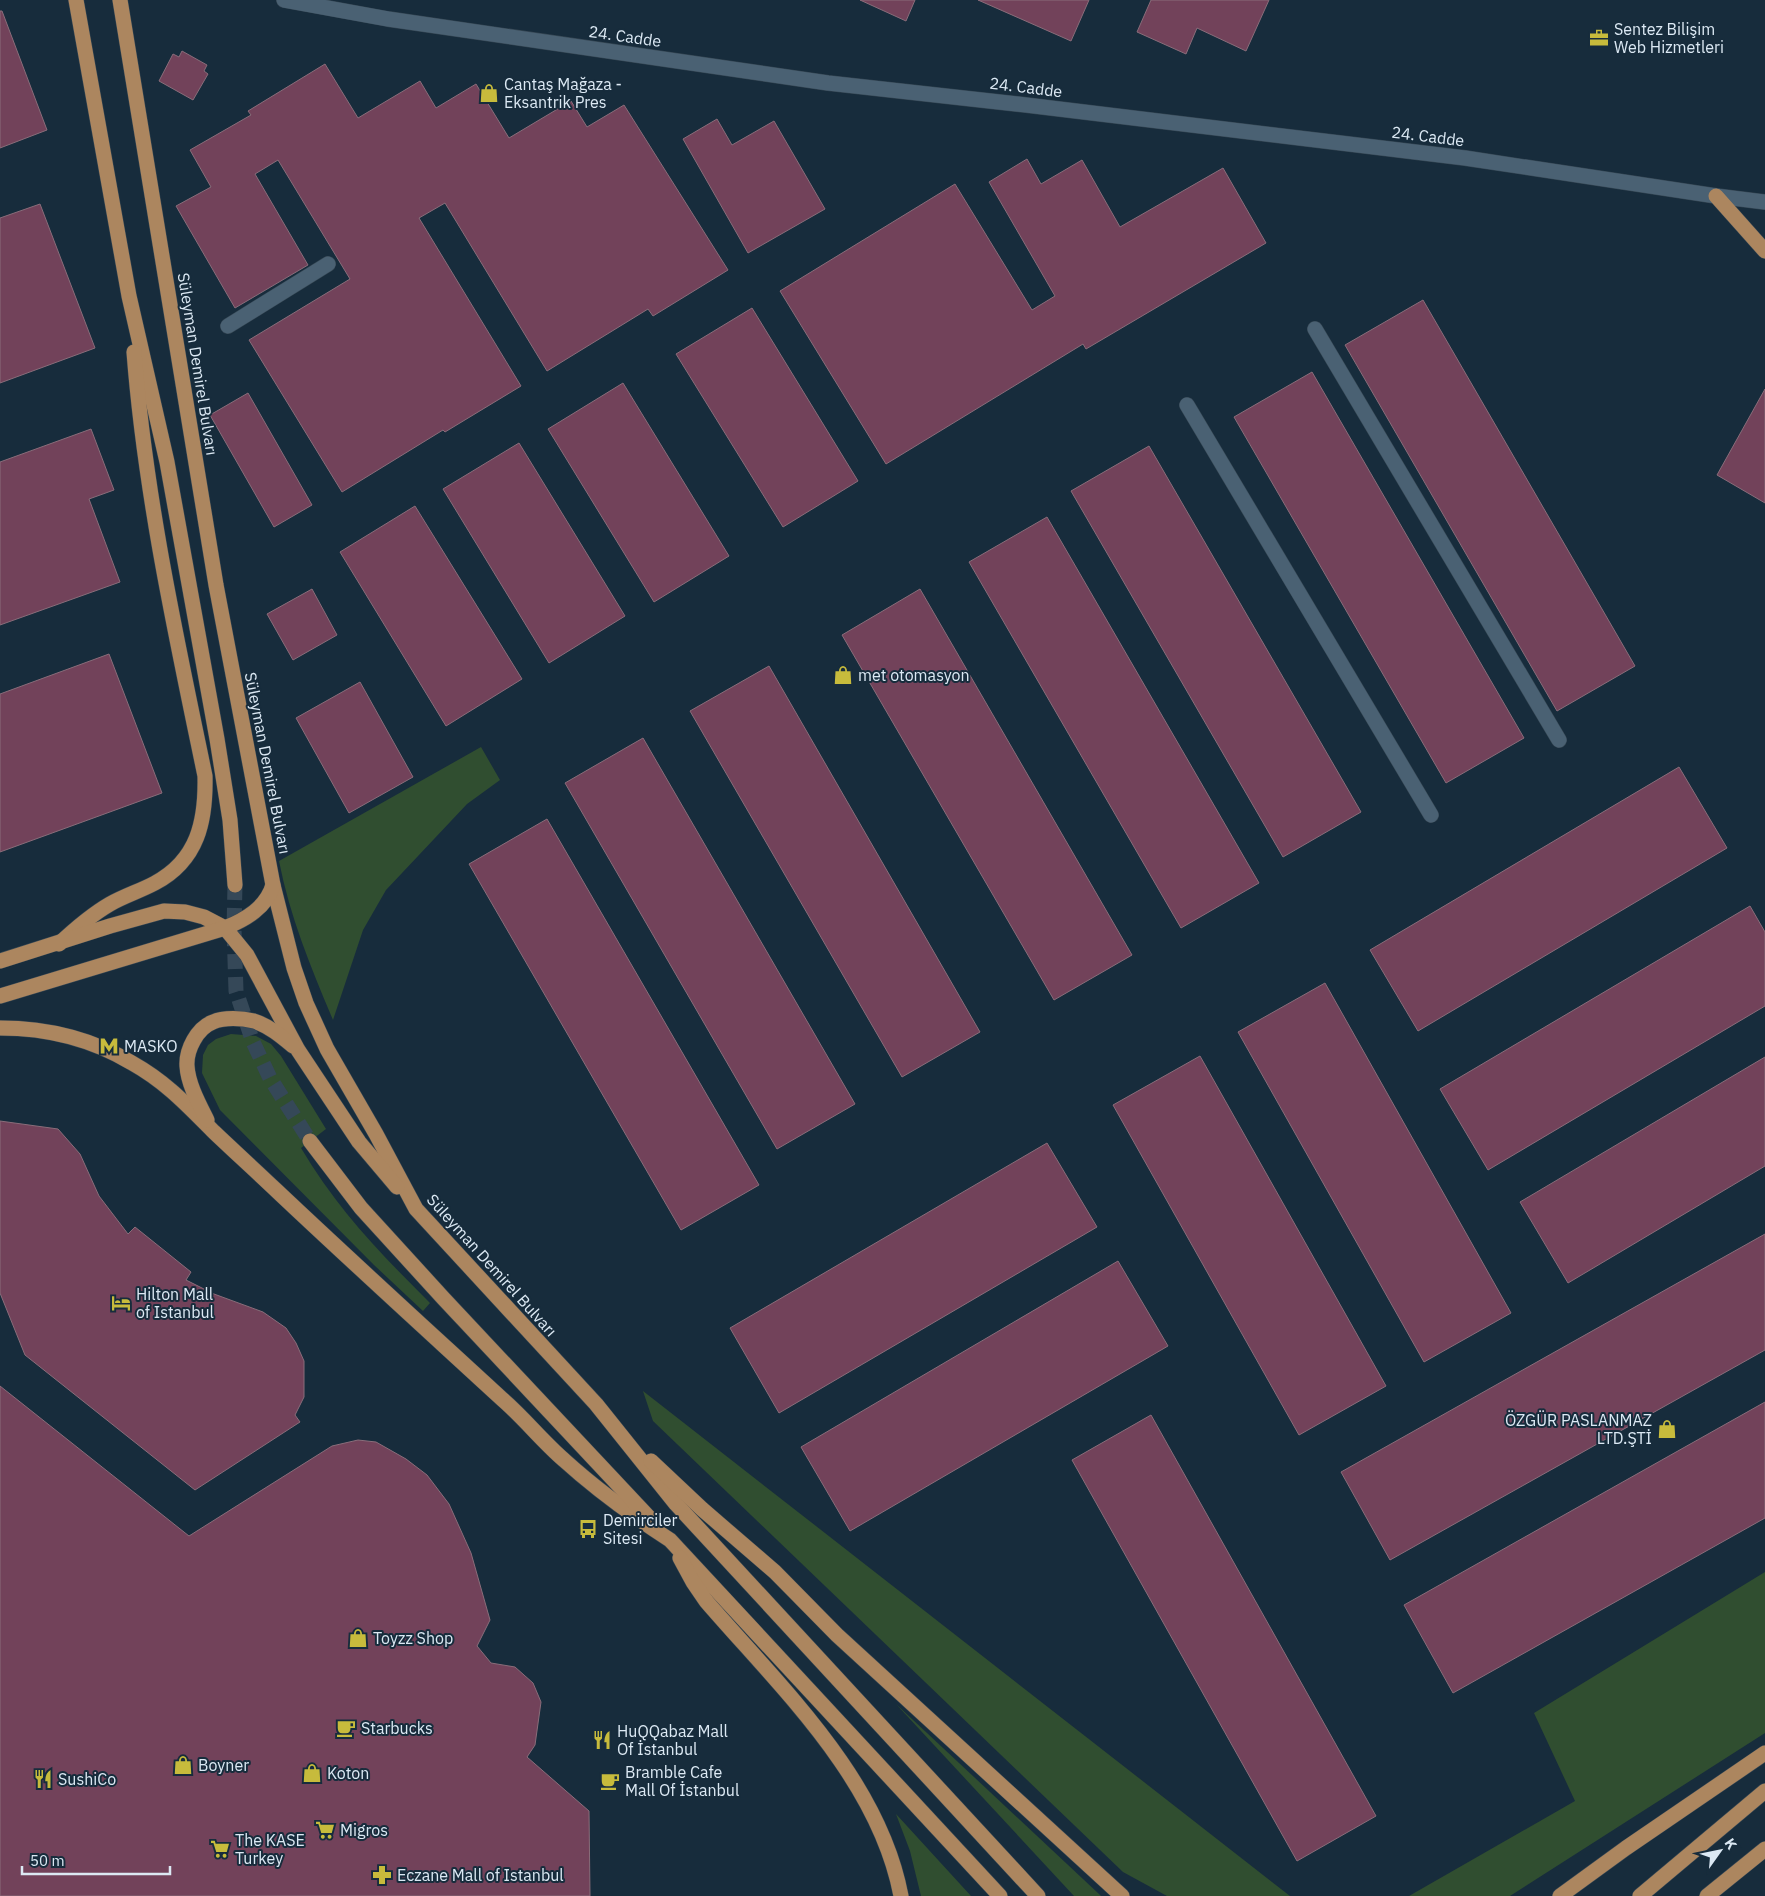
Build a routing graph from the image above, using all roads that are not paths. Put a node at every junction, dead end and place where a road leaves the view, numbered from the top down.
1 (76, 0) edge
2 (120, 0) edge
3 (284, 0) edge
4 (1716, 196) junction
5 (1765, 202) edge
6 (1765, 251) edge
7 (328, 264) dead end
8 (129, 296) junction
9 (228, 326) dead end
10 (1315, 329) dead end
11 (1187, 405) dead end
12 (1559, 740) dead end
13 (1431, 815) dead end
14 (235, 885) tunnel mouth
15 (273, 885) junction
16 (225, 928) junction
17 (59, 944) junction
18 (0, 961) edge
19 (0, 996) edge
20 (0, 1028) edge
21 (298, 1050) junction
22 (214, 1132) junction
23 (310, 1141) tunnel mouth
24 (416, 1209) junction
25 (617, 1431) junction
26 (670, 1540) junction
27 (1765, 1753) edge
28 (1765, 1791) edge
29 (1765, 1849) edge
30 (901, 1896) edge
31 (1000, 1896) edge
32 (1038, 1896) edge
33 (1122, 1896) edge
34 (1560, 1896) edge
35 (1640, 1896) edge
36 (1707, 1896) edge

1 - 8 main road
2 - 15 main road, Süleyman Demirel Bulvarı
3 - 4 street, 24. Cadde
4 - 5 street, 24. Cadde
4 - 6 main road
7 - 9 street
8 - 14 main road
8 - 17 main road
10 - 12 street
11 - 13 street
15 - 16 main road
15 - 24 main road, Süleyman Demirel Bulvarı
16 - 17 main road
16 - 19 main road
16 - 21 main road
17 - 18 main road
20 - 22 main road
21 - 22 main road
21 - 24 main road
22 - 26 main road
23 - 26 main road
24 - 25 main road, Süleyman Demirel Bulvarı
25 - 32 main road
25 - 33 main road
26 - 30 main road
26 - 31 main road
27 - 34 main road
28 - 35 main road
29 - 36 main road

